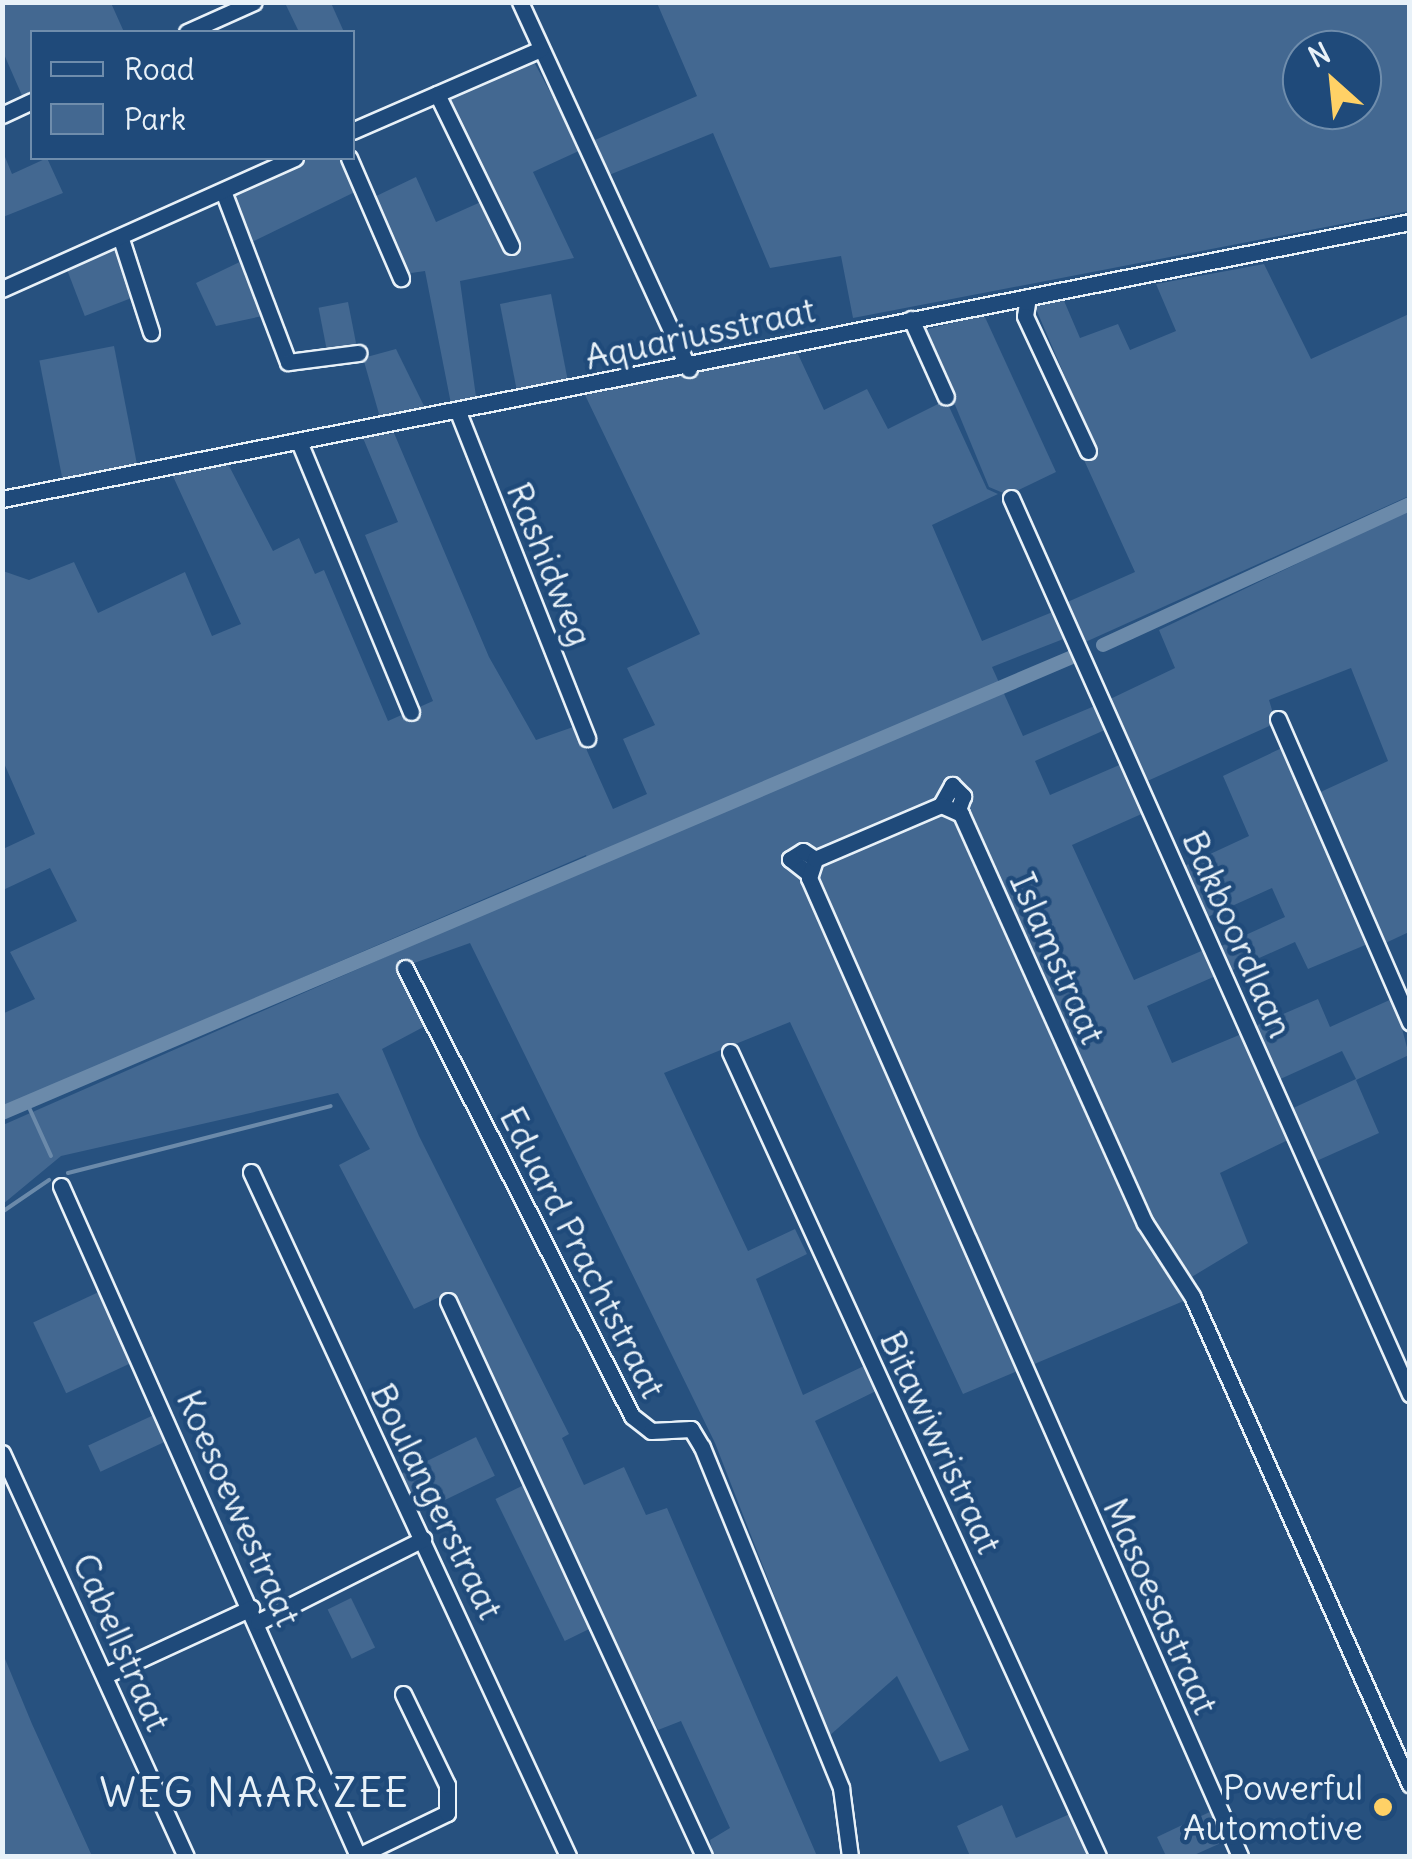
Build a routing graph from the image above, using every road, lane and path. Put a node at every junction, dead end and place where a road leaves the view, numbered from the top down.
1 (254, 2) edge
2 (520, 2) edge
3 (191, 30) edge
4 (542, 49) junction
5 (437, 94) junction
6 (30, 103) edge
7 (2, 115) edge
8 (355, 130) edge
9 (290, 160) edge
10 (350, 160) edge
11 (223, 190) junction
12 (1410, 222) edge
13 (121, 239) junction
14 (511, 246) dead end
15 (401, 278) dead end
16 (2, 290) edge
17 (1028, 297) junction
18 (911, 319) junction
19 (151, 332) dead end
20 (358, 354) dead end
21 (689, 369) junction
22 (946, 397) dead end
23 (458, 412) junction
24 (300, 444) junction
25 (1088, 452) dead end
26 (2, 498) edge
27 (1011, 498) dead end
28 (411, 712) dead end
29 (1278, 719) dead end
30 (587, 738) dead end
31 (405, 968) dead end
32 (1410, 1023) edge
33 (730, 1052) dead end
34 (251, 1172) dead end
35 (61, 1186) dead end
36 (448, 1302) dead end
37 (1027, 1381) joint
38 (1410, 1394) edge
39 (2, 1453) edge
40 (424, 1539) junction
41 (255, 1615) junction
42 (106, 1675) junction
43 (404, 1694) dead end
44 (1410, 1785) edge
45 (186, 1856) edge
46 (358, 1856) edge
47 (568, 1856) edge
48 (704, 1856) edge
49 (850, 1856) edge
50 (1098, 1856) edge
51 (1240, 1856) edge

1 - 3 street
2 - 4 street
4 - 5 street
4 - 21 street
5 - 8 street
5 - 14 street
6 - 7 street
9 - 11 street
10 - 15 street
11 - 13 street
11 - 20 street
12 - 17 street, Aquariusstraat
13 - 16 street
13 - 19 street
17 - 18 street, Aquariusstraat
17 - 25 street
18 - 21 street, Aquariusstraat
18 - 22 street
21 - 23 street, Aquariusstraat
23 - 24 street, Aquariusstraat
23 - 30 street, Rashidweg
24 - 26 street, Aquariusstraat
24 - 28 street
27 - 38 street, Bakboordlaan
29 - 32 street
31 - 49 street, Eduard Prachtstraat
33 - 50 street, Bitawiwristraat
34 - 40 street, Boulangerstraat
35 - 41 street, Koesoewestraat
36 - 48 street
37 - 44 street, Islamstraat
37 - 51 street, Masoesastraat
39 - 42 street, Cabellstraat
40 - 41 street
40 - 47 street, Boulangerstraat
41 - 42 street
41 - 46 street, Koesoewestraat
42 - 45 street, Cabellstraat
43 - 46 street

